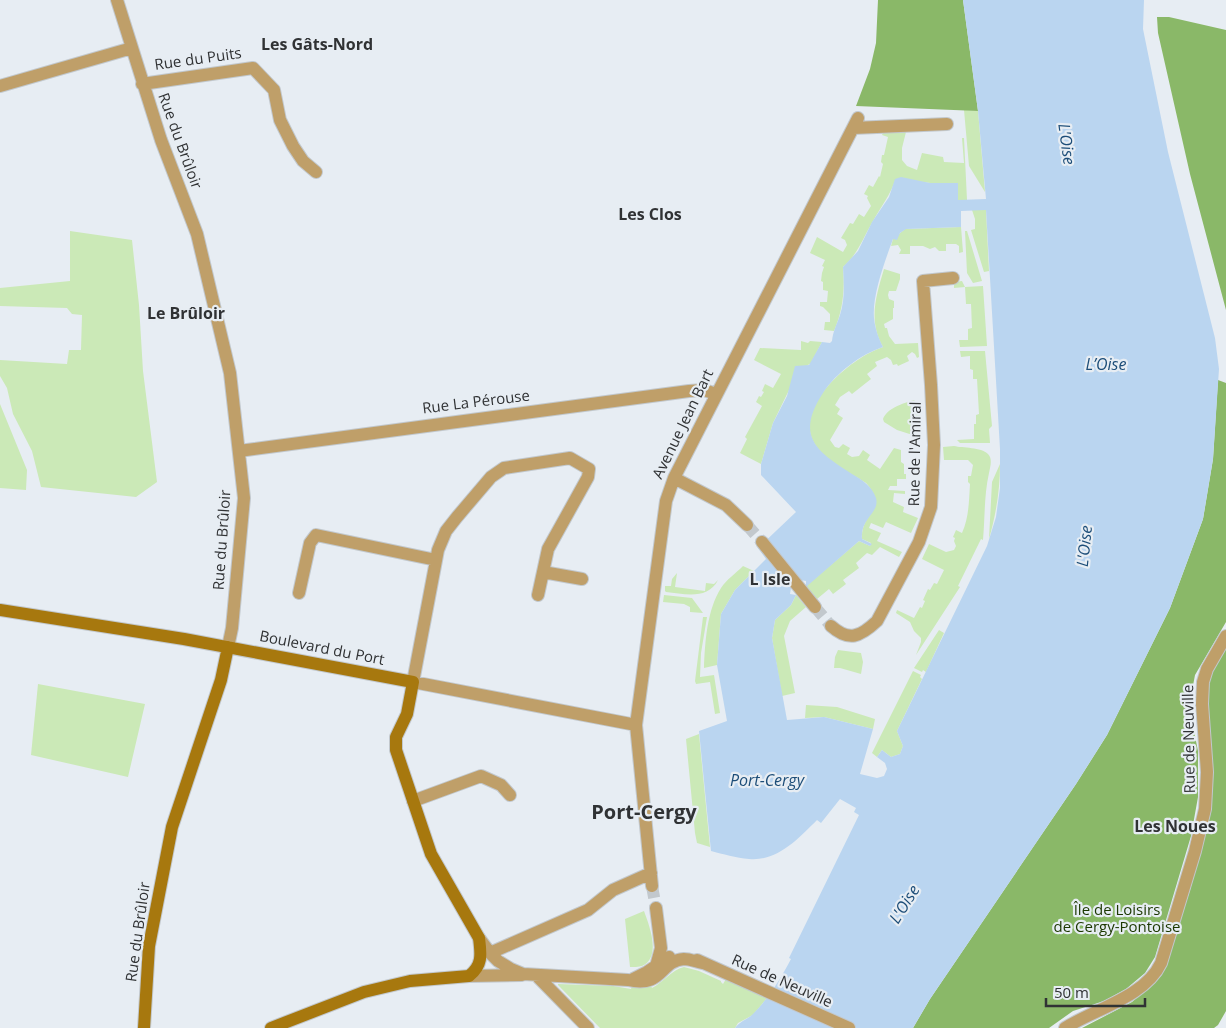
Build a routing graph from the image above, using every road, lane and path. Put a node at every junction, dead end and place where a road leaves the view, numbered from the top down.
1 (117, 0) edge
2 (132, 48) junction
3 (142, 84) junction
4 (0, 86) edge
5 (947, 124) dead end
6 (316, 172) dead end
7 (953, 278) dead end
8 (716, 394) junction
9 (239, 451) junction
10 (674, 478) junction
11 (747, 525) tunnel mouth
12 (762, 542) tunnel mouth
13 (436, 560) junction
14 (543, 572) junction
15 (582, 579) dead end
16 (299, 593) dead end
17 (538, 594) dead end
18 (813, 605) tunnel mouth
19 (0, 610) edge
20 (831, 626) tunnel mouth
21 (1226, 636) edge
22 (228, 647) junction
23 (413, 682) junction
24 (636, 725) junction
25 (510, 795) dead end
26 (412, 801) junction
27 (656, 914) tunnel mouth
28 (479, 938) junction
29 (490, 953) junction
30 (703, 963) junction
31 (656, 966) junction
32 (532, 975) junction
33 (470, 976) junction
34 (628, 980) junction
35 (144, 1028) edge
36 (271, 1028) edge
37 (588, 1028) edge
38 (849, 1028) edge
39 (1065, 1028) edge

1 - 2 street, Rue du Brûloir
2 - 3 street, Rue du Brûloir
2 - 4 street
3 - 6 street, Rue du Puits
3 - 9 street, Rue du Brûloir
5 - 8 street, Avenue Jean Bart
7 - 20 street, Rue de l'Amiral
8 - 9 street, Rue La Pérouse
8 - 10 street, Avenue Jean Bart
9 - 22 street, Rue du Brûloir
10 - 11 street
10 - 24 street, Avenue Jean Bart
12 - 18 street
13 - 14 street
13 - 16 street
13 - 23 street
14 - 15 street
14 - 17 street
19 - 22 street, Boulevard du Port
21 - 39 street, Rue de Neuville
22 - 23 street, Boulevard du Port
22 - 35 street, Rue du Brûloir
23 - 24 street, Boulevard du Port
23 - 26 street
24 - 29 street, Avenue Jean Bart
25 - 26 street
26 - 28 street
27 - 31 street
28 - 29 street, Rue de Neuville
28 - 33 street
29 - 32 street, Rue de Neuville
30 - 31 street, Rue de Neuville
30 - 34 street, Rue de Neuville
30 - 38 street, Rue de Neuville
31 - 34 street, Rue de Neuville
32 - 33 street, Rue de Neuville
32 - 34 street, Rue de Neuville
32 - 37 street
33 - 36 street, Rue de Neuville

